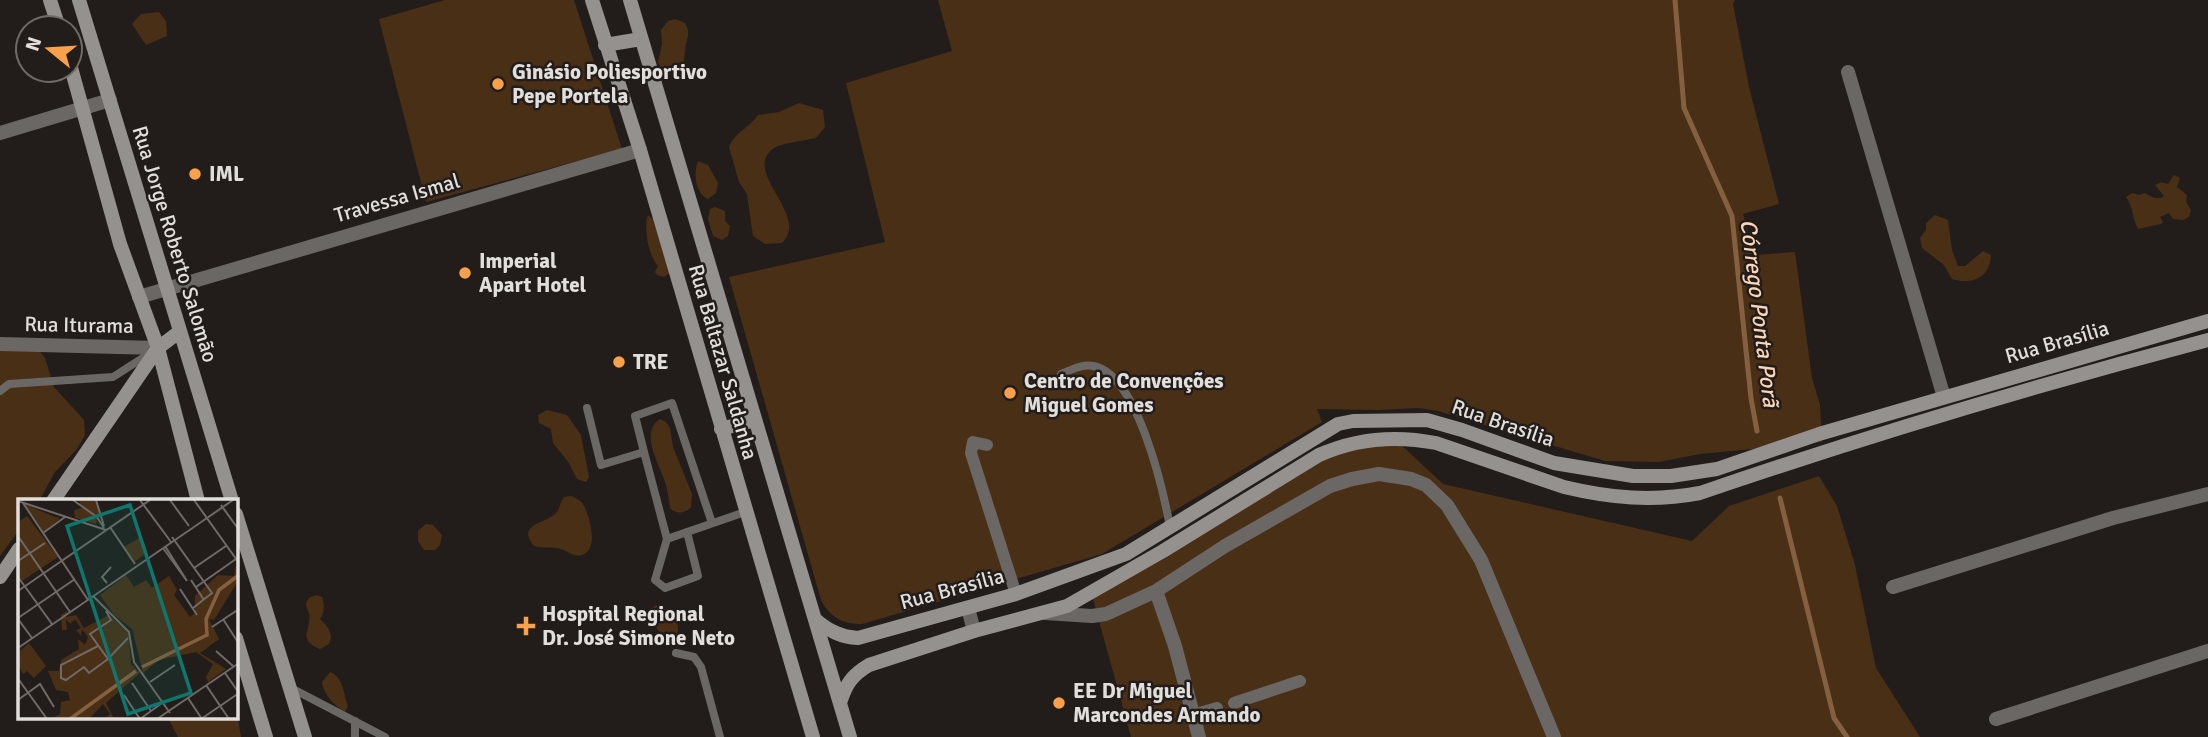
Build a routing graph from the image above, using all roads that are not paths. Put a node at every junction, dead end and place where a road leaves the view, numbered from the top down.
1 (79, 0) edge
2 (592, 0) edge
3 (630, 0) edge
4 (641, 39) junction
5 (605, 45) junction
6 (1848, 72) dead end
7 (76, 84) edge
8 (110, 100) junction
9 (84, 108) junction
10 (0, 133) edge
11 (640, 150) junction
12 (166, 288) junction
13 (139, 297) junction
14 (2208, 321) edge
15 (179, 332) junction
16 (2208, 340) edge
17 (0, 344) edge
18 (158, 348) junction
19 (1060, 383) dead end
20 (0, 391) edge
21 (1944, 397) junction
22 (587, 408) dead end
23 (755, 420) junction
24 (721, 429) junction
25 (987, 445) dead end
26 (644, 452) junction
27 (2208, 494) edge
28 (53, 499) edge
29 (197, 499) edge
30 (231, 499) edge
31 (746, 512) junction
32 (238, 520) edge
33 (712, 523) junction
34 (1170, 527) junction
35 (687, 532) junction
36 (667, 539) junction
37 (18, 550) edge
38 (0, 577) edge
39 (1892, 587) dead end
40 (1156, 591) junction
41 (1016, 594) junction
42 (968, 608) junction
43 (1040, 613) junction
44 (816, 620) junction
45 (974, 632) junction
46 (238, 645) edge
47 (2208, 651) edge
48 (676, 653) dead end
49 (1300, 681) dead end
50 (291, 688) junction
51 (840, 703) junction
52 (1234, 704) dead end
53 (1217, 708) dead end
54 (1194, 715) junction
55 (1996, 719) dead end
56 (355, 721) junction
57 (266, 737) edge
58 (305, 737) edge
59 (355, 737) edge
60 (385, 737) edge
61 (720, 737) edge
62 (813, 737) edge
63 (850, 737) edge
64 (1199, 737) edge
65 (1553, 737) edge

1 - 8 main road, Rua Jorge Roberto Salomão
2 - 5 main road, Rua Baltazar Saldanha
3 - 4 main road, Rua Baltazar Saldanha
4 - 5 main road
4 - 23 main road, Rua Baltazar Saldanha
5 - 11 main road, Rua Baltazar Saldanha
6 - 21 street
7 - 9 main road
8 - 9 street
8 - 12 main road, Rua Jorge Roberto Salomão
9 - 10 street
9 - 13 main road
11 - 12 street, Travessa Ismal
11 - 24 main road, Rua Baltazar Saldanha
12 - 13 street, Travessa Ismal
12 - 15 main road, Rua Jorge Roberto Salomão
13 - 18 main road
14 - 21 main road, Rua Brasília
15 - 18 main road
15 - 30 main road, Rua Jorge Roberto Salomão
16 - 43 main road, Rua Brasília
17 - 18 street, Rua Iturama
18 - 20 lane
18 - 28 main road
18 - 29 main road
19 - 34 lane
21 - 34 main road, Rua Brasília
22 - 26 lane
23 - 24 main road
23 - 44 main road, Rua Baltazar Saldanha
24 - 31 main road, Rua Baltazar Saldanha
25 - 41 street
26 - 33 lane
26 - 36 lane
27 - 39 street
31 - 33 lane
31 - 62 main road, Rua Baltazar Saldanha
32 - 50 main road
33 - 35 lane
34 - 41 main road, Rua Brasília
35 - 36 lane
35 - 36 lane
37 - 38 main road
40 - 43 street
40 - 54 street
40 - 65 street
41 - 42 main road, Rua Brasília
42 - 44 main road, Rua Brasília
42 - 45 street
43 - 45 main road, Rua Brasília
44 - 51 main road, Rua Baltazar Saldanha
45 - 51 main road, Rua Brasília
46 - 57 main road
47 - 55 street
48 - 61 lane
49 - 52 street
50 - 56 lane
50 - 58 main road
51 - 63 main road, Rua Baltazar Saldanha
53 - 54 street
54 - 64 street
56 - 59 lane
56 - 60 lane

